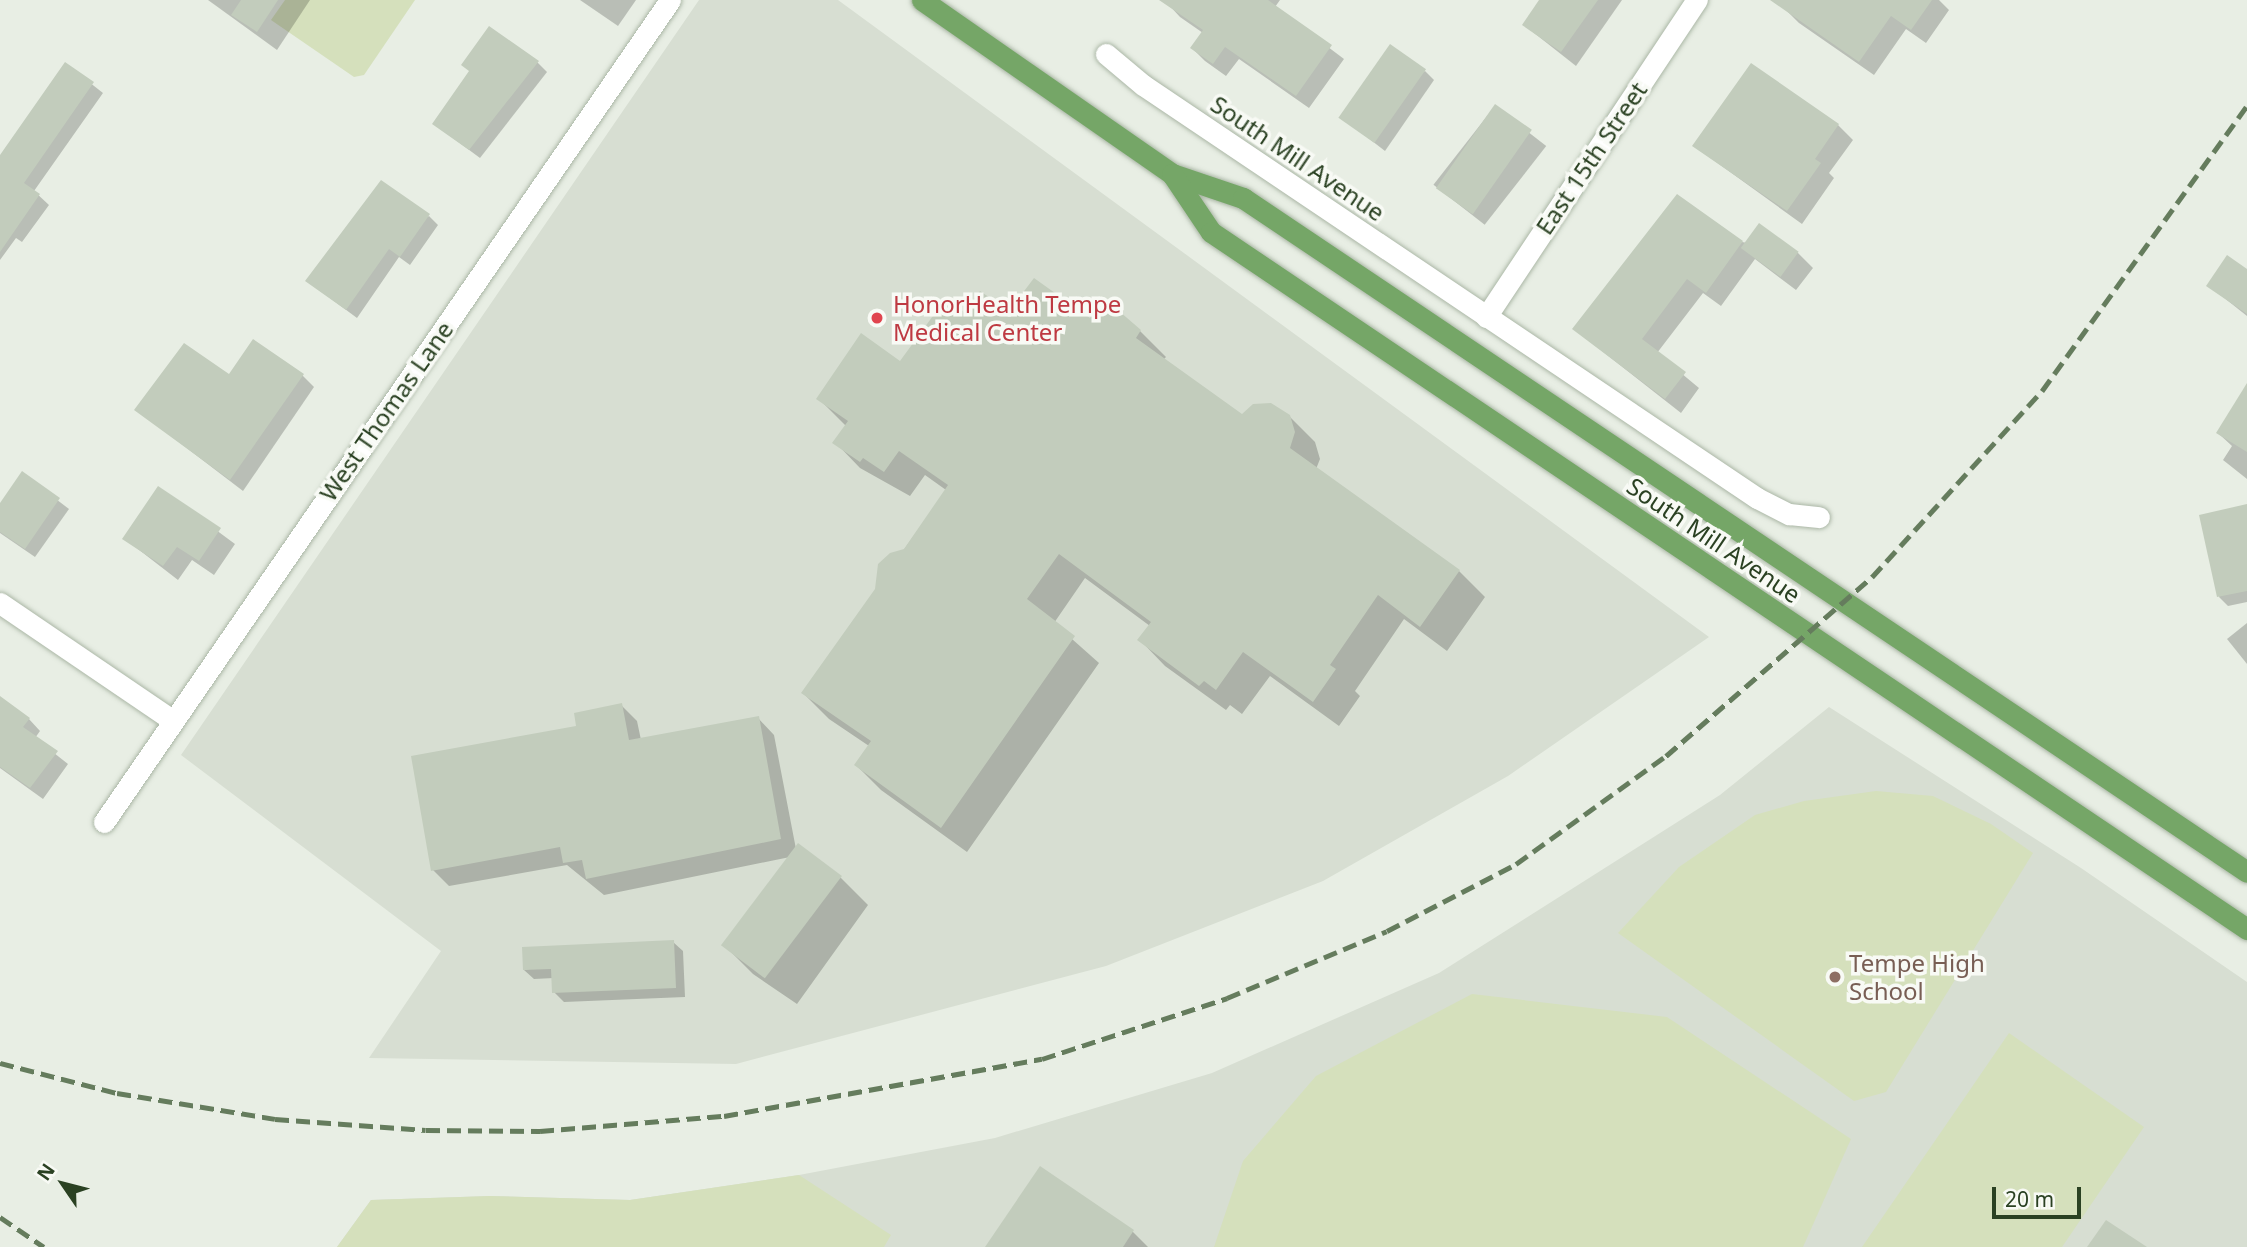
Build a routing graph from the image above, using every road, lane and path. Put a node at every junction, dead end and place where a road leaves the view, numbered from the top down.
1 (670, 0) edge
2 (922, 0) edge
3 (1697, 0) edge
4 (1106, 54) dead end
5 (1172, 174) junction
6 (1486, 317) junction
7 (1819, 517) dead end
8 (0, 603) edge
9 (172, 720) junction
10 (104, 822) dead end
11 (2247, 872) edge
12 (2247, 929) edge

1 - 9 street, West Thomas Lane
2 - 5 main road, South Mill Avenue
3 - 6 street, East 15th Street
4 - 6 street, South Mill Avenue
5 - 11 main road, South Mill Avenue
5 - 12 main road, South Mill Avenue
6 - 7 street, South Mill Avenue
8 - 9 street
9 - 10 street, West Thomas Lane

